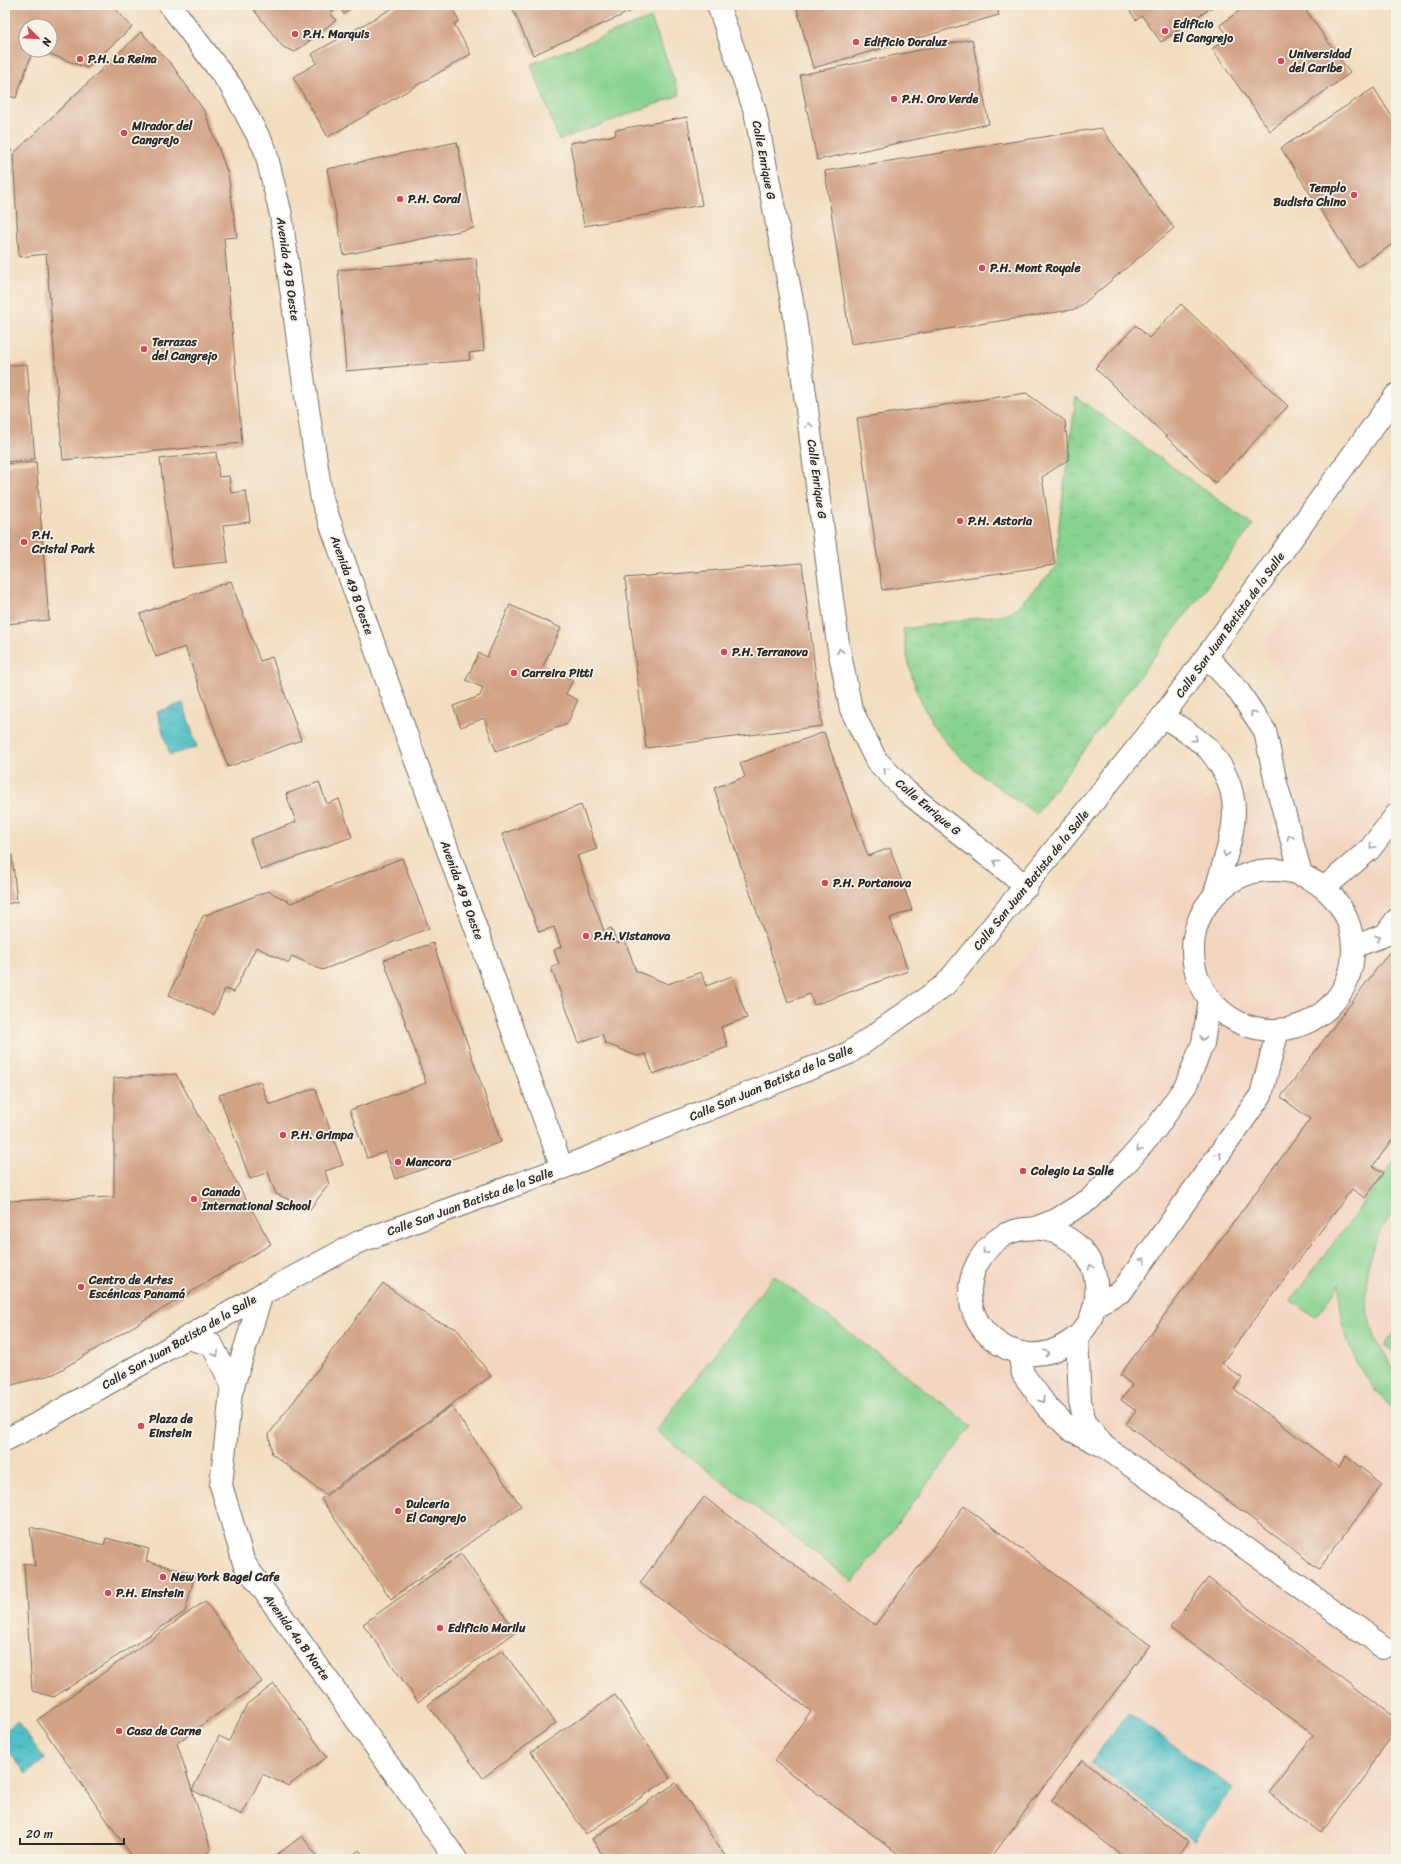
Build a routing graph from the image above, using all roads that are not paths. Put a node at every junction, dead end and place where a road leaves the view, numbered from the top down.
1 (170, 5) edge
2 (718, 5) edge
3 (1396, 395) edge
4 (1207, 657) junction
5 (1163, 716) junction
6 (1396, 815) edge
7 (1301, 874) junction
8 (1026, 887) junction
9 (1324, 888) junction
10 (1215, 893) junction
11 (1396, 920) edge
12 (1353, 947) junction
13 (1210, 1000) junction
14 (1278, 1030) junction
15 (562, 1168) junction
16 (1038, 1227) junction
17 (262, 1294) junction
18 (1095, 1305) junction
19 (1077, 1337) junction
20 (187, 1338) junction
21 (1019, 1353) junction
22 (232, 1386) junction
23 (5, 1440) edge
24 (1105, 1447) junction
25 (1385, 1648) dead end
26 (456, 1859) edge

1 - 15 street, Avenida 49 B Oeste
8 -> 2 street, Calle Enrique G
3 - 4 street, Calle San Juan Batista de la Salle
4 - 5 street, Calle San Juan Batista de la Salle
7 -> 4 street
5 - 8 street, Calle San Juan Batista de la Salle
5 -> 10 street
6 -> 9 street
7 - 9 street
7 - 10 street
8 - 15 street, Calle San Juan Batista de la Salle
9 - 12 street
10 - 13 street
12 -> 11 street
12 - 14 street
13 - 14 street
13 -> 16 street
18 -> 14 street
15 - 17 street, Calle San Juan Batista de la Salle
18 -> 16 street
16 -> 21 street
17 - 20 street, Calle San Juan Batista de la Salle
17 - 22 street, Avenida 4a B Norte
18 - 19 street
21 -> 19 street
19 - 24 street
20 -> 22 street
20 - 23 street, Calle San Juan Batista de la Salle
21 -> 24 street
22 - 26 street, Avenida 4a B Norte
24 - 25 street

